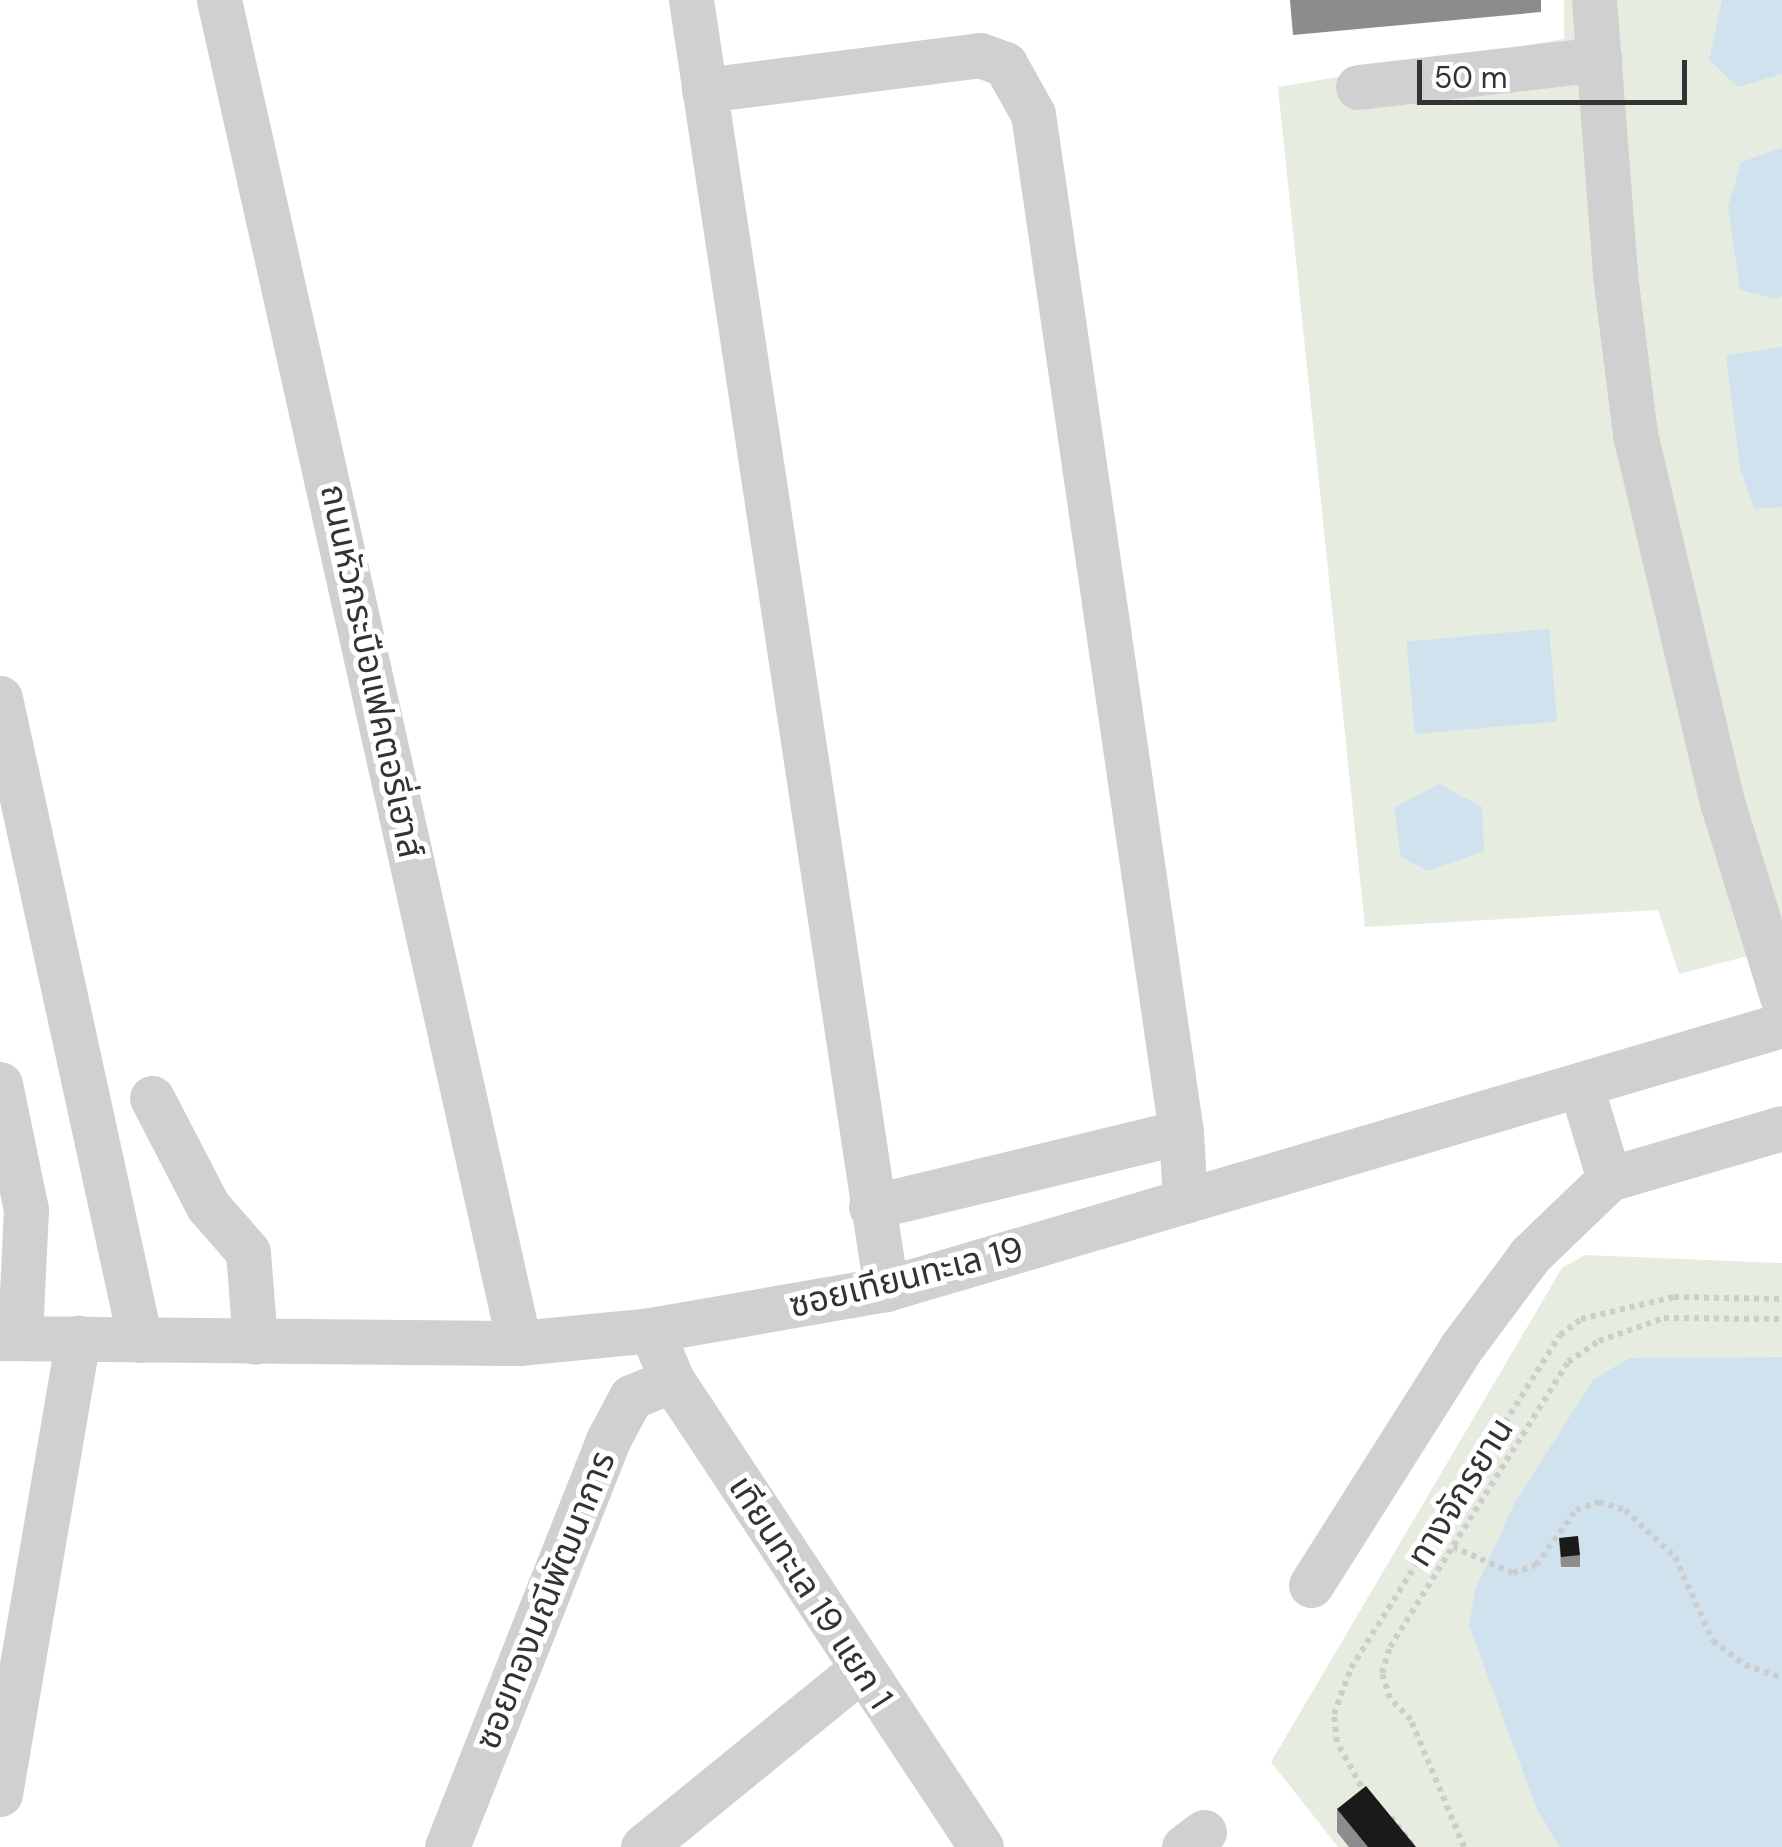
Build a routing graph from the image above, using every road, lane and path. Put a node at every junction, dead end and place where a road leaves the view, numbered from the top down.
1 (219, 0) edge
2 (691, 0) edge
3 (1594, 0) edge
4 (1598, 59) junction
5 (1358, 88) dead end
6 (704, 90) junction
7 (0, 698) edge
8 (1782, 997) edge
9 (1782, 1026) edge
10 (0, 1084) edge
11 (1581, 1086) junction
12 (152, 1098) dead end
13 (1782, 1128) edge
14 (1181, 1132) junction
15 (1609, 1179) junction
16 (1186, 1201) junction
17 (871, 1208) junction
18 (886, 1289) junction
19 (1782, 1299) edge
20 (1782, 1319) edge
21 (651, 1330) junction
22 (10, 1338) edge
23 (78, 1338) junction
24 (140, 1340) junction
25 (256, 1342) junction
26 (519, 1343) junction
27 (672, 1380) junction
28 (1453, 1546) junction
29 (1310, 1585) dead end
30 (861, 1669) junction
31 (1782, 1678) edge
32 (0, 1794) edge
33 (1376, 1804) edge
34 (1386, 1813) edge
35 (448, 1847) edge
36 (643, 1847) edge
37 (981, 1847) edge
38 (1414, 1847) edge
39 (1464, 1847) edge

1 - 26 street, ถนนหัวกระบือแฟคตอรี่เฮาส์
2 - 6 street
3 - 4 street
4 - 5 street
4 - 8 street
6 - 14 street
6 - 17 street
7 - 24 street
9 - 11 street, ซอยเทียนทะเล 19
10 - 22 street
11 - 15 street
11 - 16 street, ซอยเทียนทะเล 19
12 - 25 street
13 - 15 street
14 - 16 street
14 - 17 street
15 - 29 street
16 - 18 street, ซอยเทียนทะเล 19
17 - 18 street
18 - 21 street, ซอยเทียนทะเล 19
19 - 33 path, ทางจักรยาน
20 - 28 path
21 - 26 street, ซอยเทียนทะเล 19
21 - 27 street, เทียนทะเล 19 แยก 1
22 - 23 street, ซอยเทียนทะเล 19
23 - 24 street, ซอยเทียนทะเล 19
23 - 32 street
24 - 25 street, ซอยเทียนทะเล 19
25 - 26 street, ซอยเทียนทะเล 19
27 - 30 street, เทียนทะเล 19 แยก 1
27 - 35 street, ซอยทองมณีพัฒนาการ
28 - 31 path
28 - 39 path
30 - 36 street
30 - 37 street, เทียนทะเล 19 แยก 1
34 - 38 path

